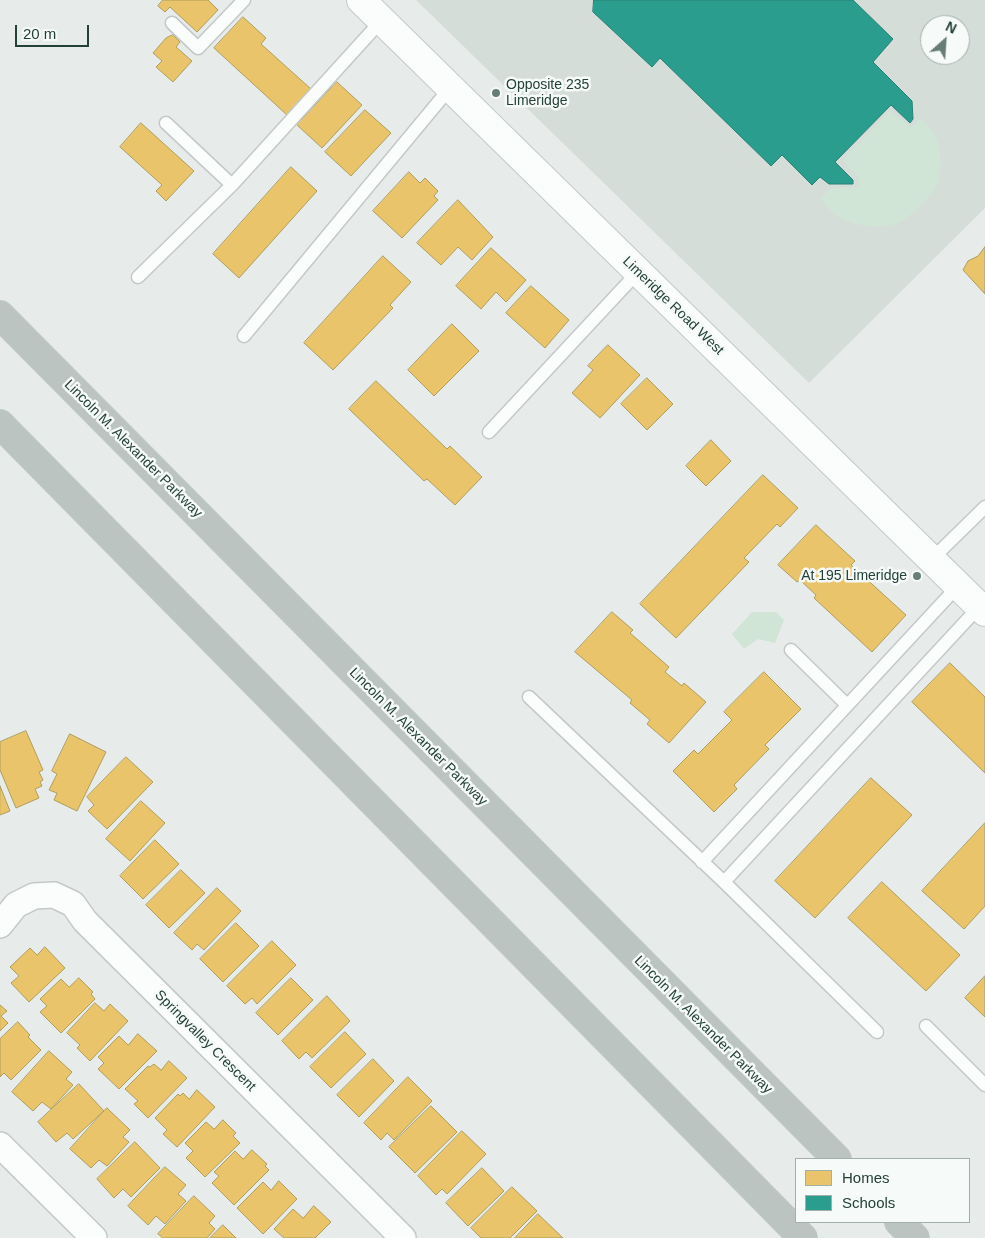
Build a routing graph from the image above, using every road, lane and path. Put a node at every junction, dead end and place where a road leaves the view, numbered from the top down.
1 (244, 0) edge
2 (361, 0) edge
3 (382, 20) junction
4 (172, 23) dead end
5 (450, 88) junction
6 (166, 123) dead end
7 (232, 185) junction
8 (638, 272) junction
9 (138, 277) dead end
10 (0, 315) edge
11 (244, 336) dead end
12 (0, 424) edge
13 (489, 432) dead end
14 (985, 508) edge
15 (932, 560) junction
16 (958, 586) junction
17 (982, 609) edge
18 (791, 650) dead end
19 (529, 697) dead end
20 (847, 705) junction
21 (702, 862) junction
22 (724, 882) junction
23 (0, 925) edge
24 (926, 1026) dead end
25 (877, 1032) dead end
26 (985, 1085) edge
27 (0, 1145) edge
28 (836, 1158) edge
29 (899, 1223) edge
30 (94, 1238) edge
31 (402, 1238) edge
32 (803, 1238) edge
33 (915, 1238) edge

1 - 4 lane
2 - 3 street, Limeridge Road West
3 - 5 street, Limeridge Road West
3 - 7 lane
5 - 8 street, Limeridge Road West
5 - 11 lane
6 - 7 lane
7 - 9 lane
8 - 13 lane
8 - 15 street, Limeridge Road West
10 - 28 highway, Lincoln M. Alexander Parkway
12 - 32 highway
14 - 15 lane
15 - 16 street, Limeridge Road West
16 - 17 street, Limeridge Road West
16 - 20 lane
17 - 22 lane
18 - 20 lane
19 - 21 lane
20 - 21 lane
21 - 22 lane
22 - 25 lane
23 - 31 street, Springvalley Crescent
24 - 26 lane
27 - 30 street
29 - 33 highway

